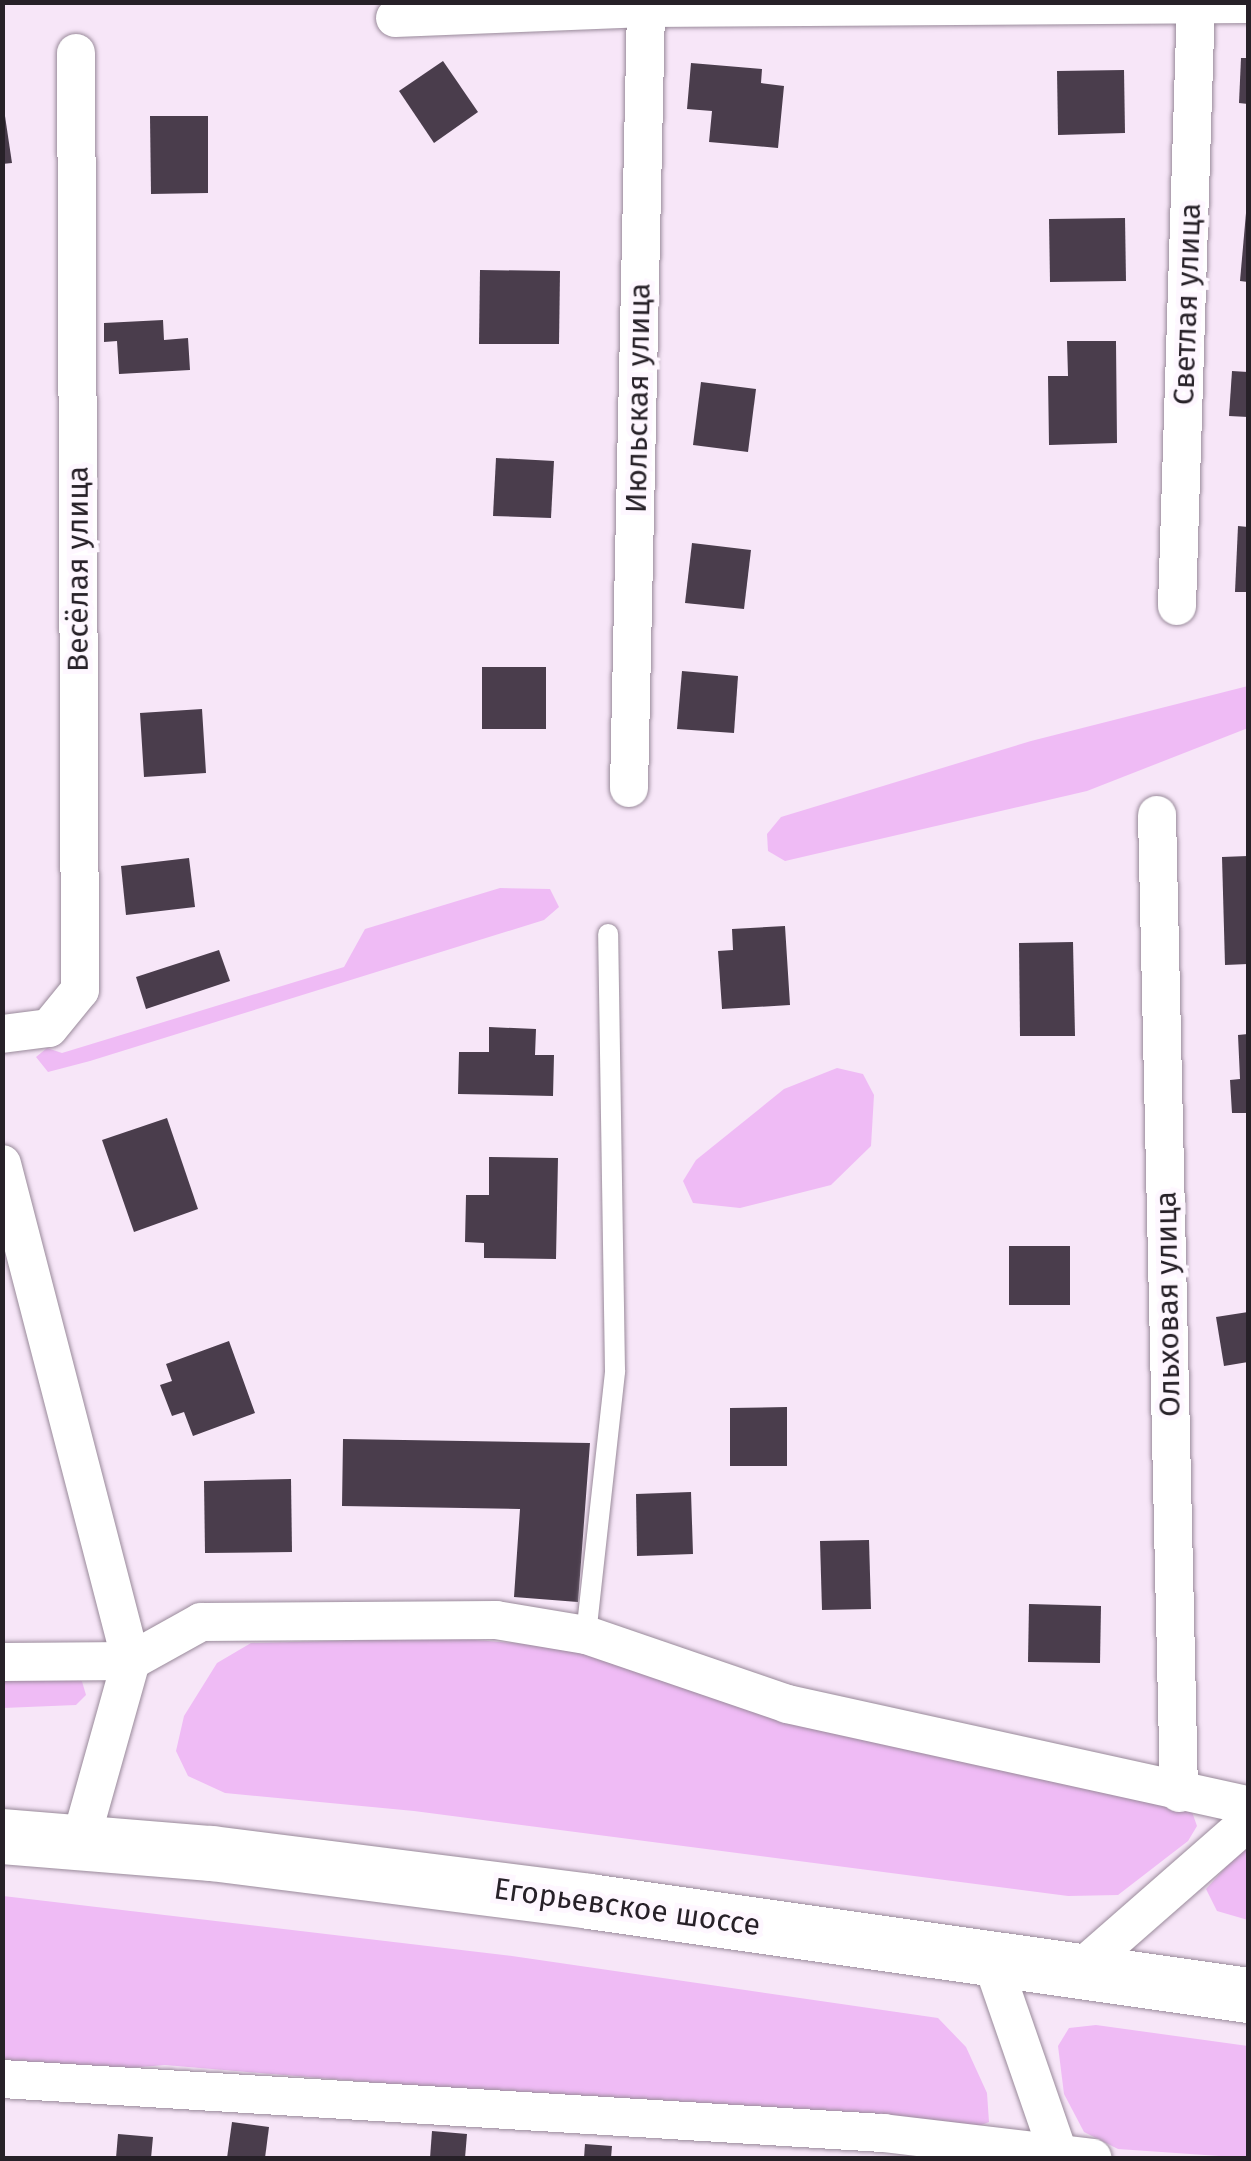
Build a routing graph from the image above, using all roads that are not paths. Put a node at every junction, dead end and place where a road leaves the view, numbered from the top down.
1 (1196, 3) edge
2 (1248, 4) edge
3 (646, 8) junction
4 (395, 18) dead end
5 (76, 53) dead end
6 (1177, 606) dead end
7 (629, 788) dead end
8 (1157, 815) dead end
9 (608, 934) dead end
10 (2, 1034) edge
11 (2, 1164) edge
12 (7, 1201) edge
13 (586, 1635) junction
14 (130, 1661) junction
15 (2, 1662) edge
16 (1179, 1792) junction
17 (1248, 1804) edge
18 (1248, 1822) edge
19 (2, 1836) edge
20 (80, 1842) junction
21 (991, 1958) junction
22 (1079, 1970) junction
23 (1248, 1995) edge
24 (2, 2080) edge
25 (1070, 2157) edge

1 - 2 street
1 - 3 street
1 - 6 street, Светлая улица
3 - 4 street
3 - 7 street, Июльская улица
5 - 10 street, Весёлая улица
8 - 16 street, Ольховая улица
9 - 13 lane
11 - 12 street
12 - 14 street
13 - 14 street
13 - 16 street
14 - 15 street
14 - 20 street
16 - 17 street
18 - 22 street
19 - 20 main road, Егорьевское шоссе
20 - 21 main road, Егорьевское шоссе
21 - 22 main road, Егорьевское шоссе
21 - 25 street
22 - 23 main road, Егорьевское шоссе
24 - 25 street

